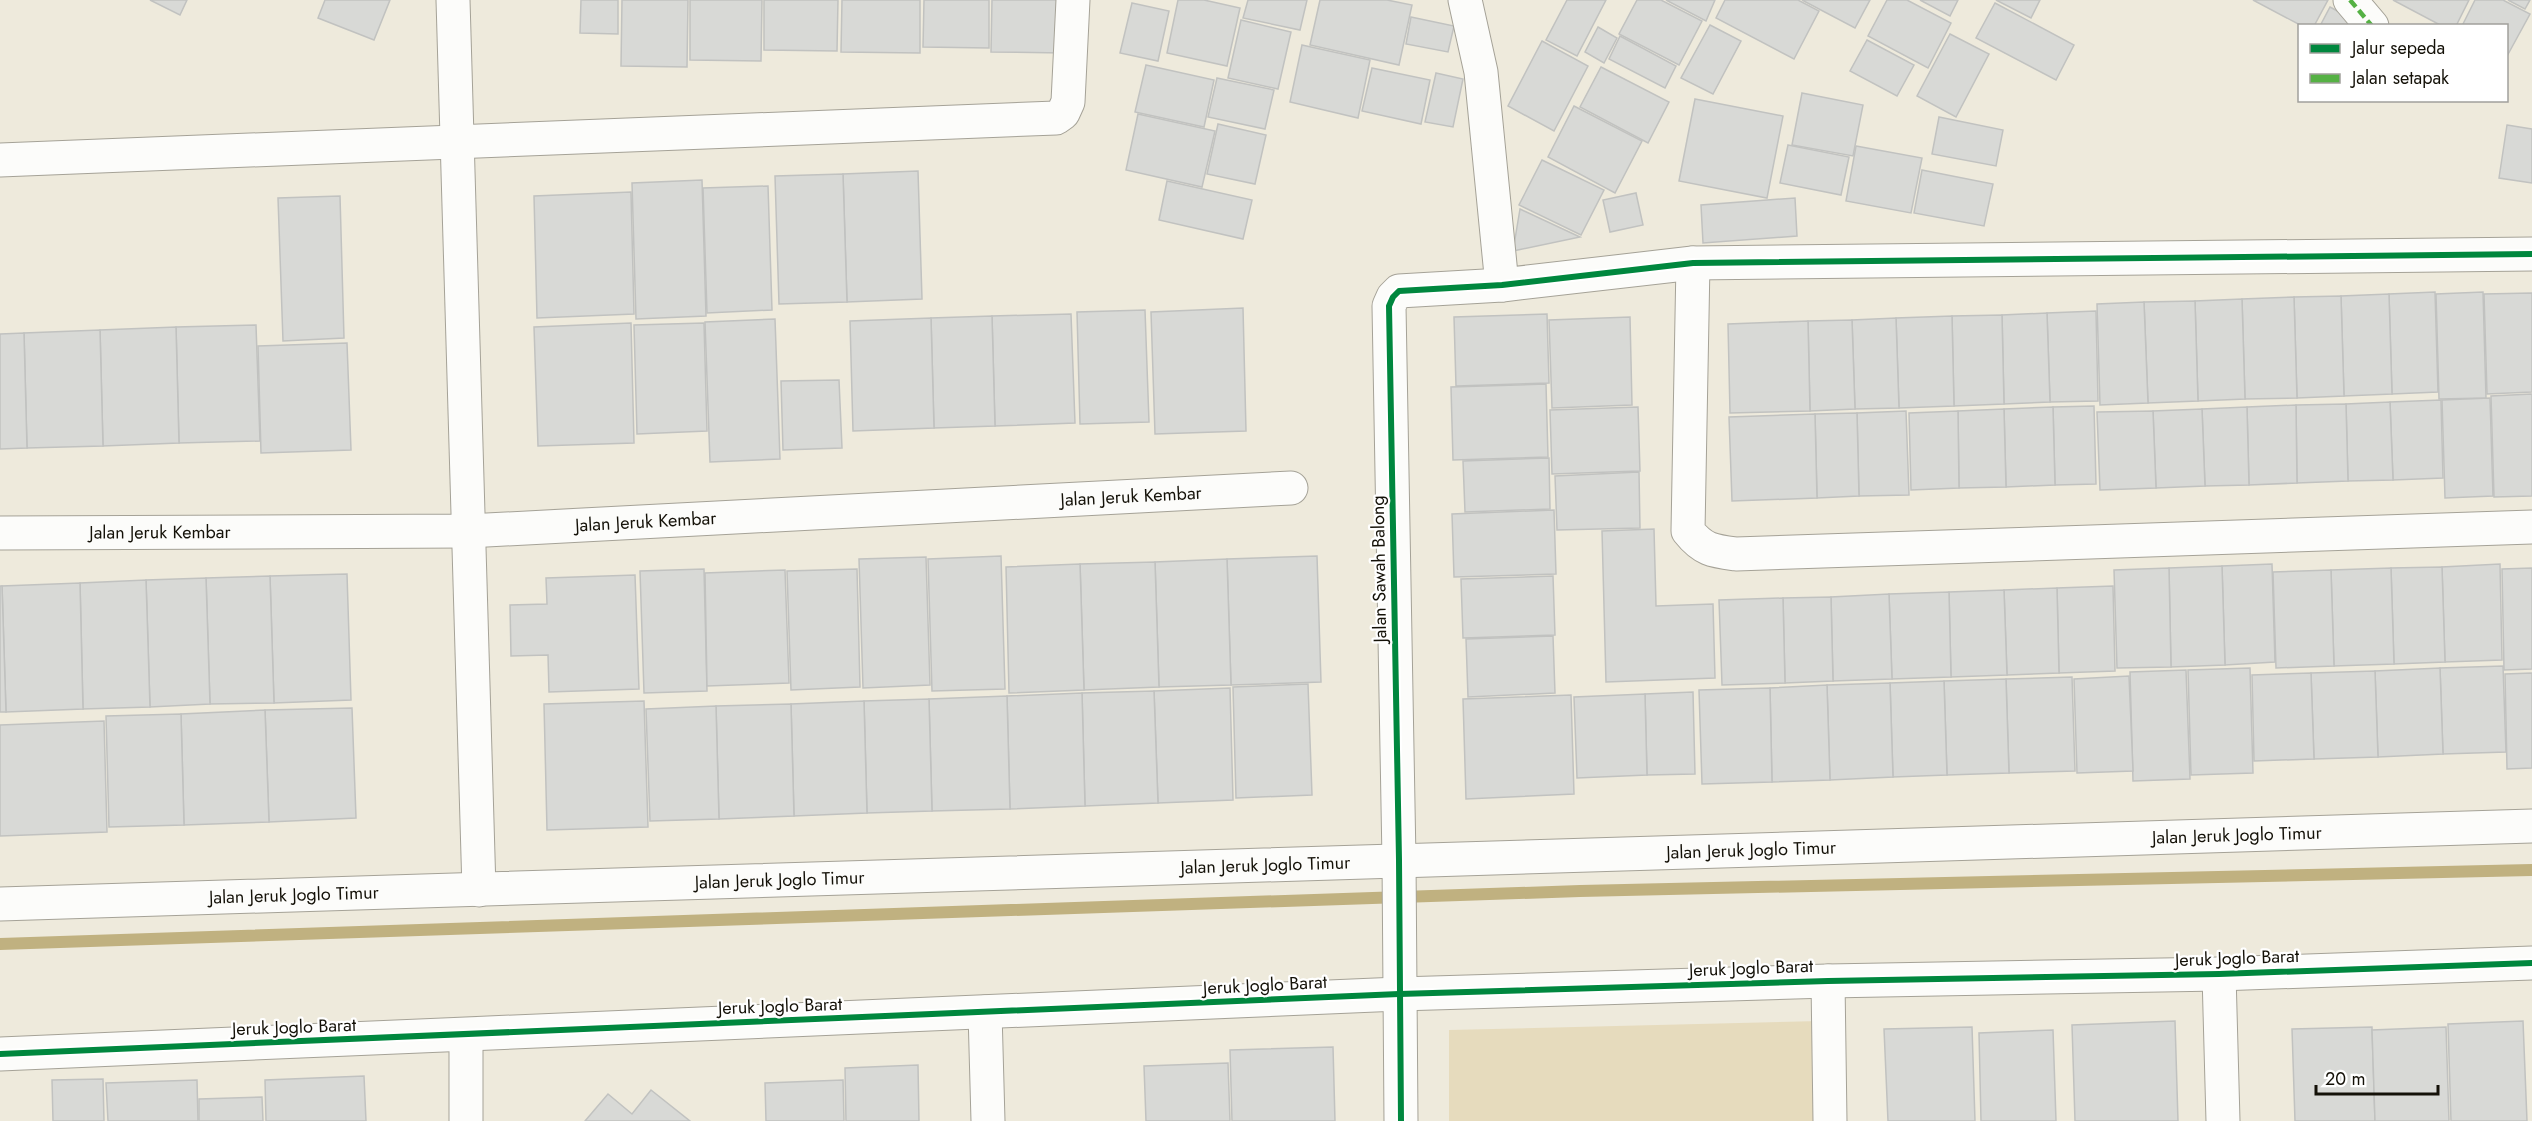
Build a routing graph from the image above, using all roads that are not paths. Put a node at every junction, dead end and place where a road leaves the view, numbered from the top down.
1 (453, 0) edge
2 (1073, 0) edge
3 (1465, 0) edge
4 (2350, 0) edge
5 (2370, 24) edge
6 (458, 143) junction
7 (0, 160) edge
8 (2532, 254) edge
9 (1693, 263) junction
10 (1502, 285) junction
11 (1291, 488) dead end
12 (2532, 527) edge
13 (468, 531) junction
14 (0, 533) edge
15 (2532, 826) edge
16 (1399, 876) junction
17 (479, 890) junction
18 (0, 904) edge
19 (2532, 963) edge
20 (2219, 974) junction
21 (1399, 978) junction
22 (1828, 981) junction
23 (985, 1012) junction
24 (466, 1035) junction
25 (0, 1054) edge
26 (466, 1121) edge
27 (988, 1121) edge
28 (1401, 1121) edge
29 (1830, 1121) edge
30 (2223, 1121) edge

1 - 6 street
2 - 6 street
3 - 10 street
4 - 5 street
6 - 7 street
6 - 13 street
8 - 9 street
9 - 10 street
9 - 12 street
10 - 16 street, Jalan Sawah Balong
11 - 13 street, Jalan Jeruk Kembar
13 - 14 street, Jalan Jeruk Kembar
13 - 17 street
15 - 16 street, Jalan Jeruk Joglo Timur
16 - 17 street, Jalan Jeruk Joglo Timur
16 - 21 street, Jalan Sawah Balong
17 - 18 street, Jalan Jeruk Joglo Timur
19 - 20 street, Jeruk Joglo Barat
20 - 22 street, Jeruk Joglo Barat
20 - 30 street
21 - 22 street, Jeruk Joglo Barat
21 - 23 street, Jeruk Joglo Barat
21 - 28 street, Jalan Sawah Balong
22 - 29 street
23 - 24 street, Jeruk Joglo Barat
23 - 27 street
24 - 25 street, Jeruk Joglo Barat
24 - 26 street

